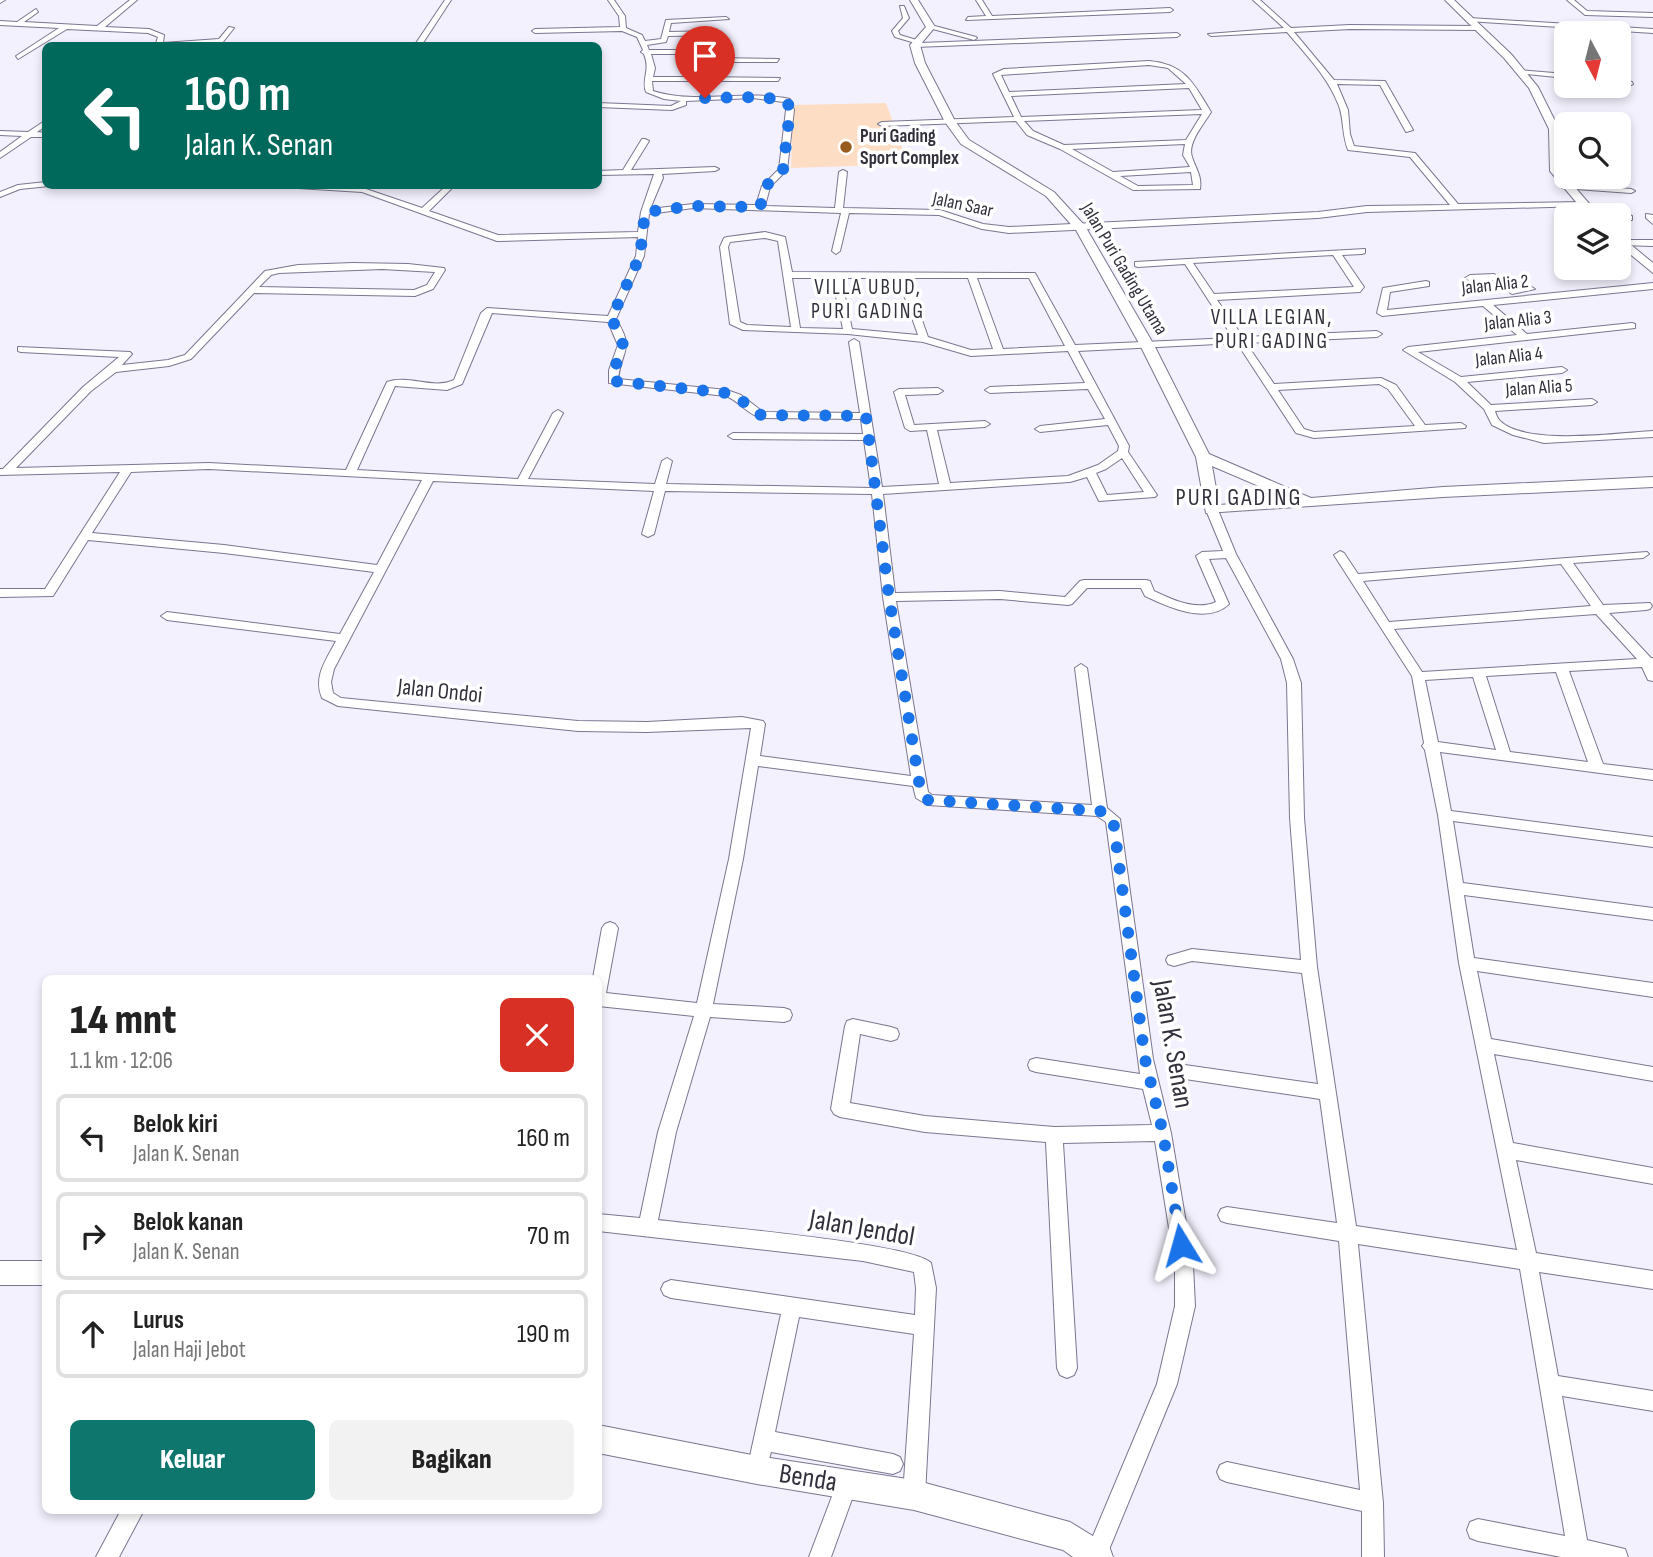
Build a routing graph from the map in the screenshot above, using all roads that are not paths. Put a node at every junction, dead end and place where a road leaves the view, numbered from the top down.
1 (134, 0) edge
2 (448, 0) edge
3 (611, 0) edge
4 (914, 0) edge
5 (979, 0) edge
6 (1256, 0) edge
7 (1449, 0) edge
8 (1570, 0) edge
9 (902, 7) dead end
10 (1620, 7) dead end
11 (36, 10) dead end
12 (1170, 10) dead end
13 (1627, 14) junction
14 (1653, 15) edge
15 (990, 18) junction
16 (726, 19) dead end
17 (968, 19) dead end
18 (535, 21) dead end
19 (0, 23) edge
20 (18, 24) junction
21 (1474, 24) junction
22 (65, 27) junction
23 (931, 27) junction
24 (99, 28) junction
25 (231, 28) dead end
26 (623, 29) junction
27 (564, 30) junction
28 (534, 31) junction
29 (1290, 31) junction
30 (1651, 32) edge
31 (717, 33) dead end
32 (666, 34) junction
33 (1211, 34) dead end
34 (1177, 35) dead end
35 (570, 40) dead end
36 (533, 41) dead end
37 (159, 42) edge
38 (196, 42) edge
39 (420, 42) edge
40 (714, 42) dead end
41 (988, 42) junction
42 (643, 43) junction
43 (916, 44) junction
44 (644, 52) junction
45 (708, 52) junction
46 (18, 57) dead end
47 (777, 60) dead end
48 (662, 64) dead end
49 (695, 65) dead end
50 (730, 66) dead end
51 (769, 66) dead end
52 (1519, 72) junction
53 (1554, 75) edge
54 (652, 79) junction
55 (690, 79) junction
56 (727, 79) junction
57 (765, 79) junction
58 (778, 79) dead end
59 (1332, 82) junction
60 (1191, 86) junction
61 (1009, 94) junction
62 (684, 99) junction
63 (602, 105) edge
64 (1208, 112) junction
65 (1019, 120) junction
66 (950, 122) junction
67 (882, 124) dead end
68 (42, 125) edge
69 (1409, 130) dead end
70 (1554, 130) edge
71 (0, 133) edge
72 (31, 135) junction
73 (42, 135) edge
74 (645, 141) dead end
75 (1189, 142) junction
76 (1063, 147) junction
77 (0, 156) edge
78 (715, 169) dead end
79 (1195, 169) junction
80 (626, 172) junction
81 (658, 172) junction
82 (843, 172) dead end
83 (602, 173) edge
84 (1111, 174) junction
85 (42, 177) edge
86 (32, 184) junction
87 (42, 184) edge
88 (347, 189) edge
89 (447, 189) edge
90 (1568, 189) edge
91 (1605, 189) edge
92 (1631, 191) dead end
93 (0, 195) edge
94 (1581, 203) edge
95 (1554, 205) edge
96 (760, 207) junction
97 (1457, 208) junction
98 (425, 210) junction
99 (842, 210) junction
100 (645, 212) junction
101 (1081, 228) junction
102 (642, 234) junction
103 (1631, 242) edge
104 (1653, 243) edge
105 (1631, 250) edge
106 (836, 251) dead end
107 (1362, 251) dead end
108 (1336, 253) junction
109 (1187, 261) junction
110 (1138, 264) dead end
111 (1653, 269) edge
112 (788, 275) junction
113 (836, 275) junction
114 (972, 276) junction
115 (902, 277) junction
116 (1469, 278) dead end
117 (1653, 278) edge
118 (1426, 284) dead end
119 (1653, 286) edge
120 (253, 290) junction
121 (1213, 297) junction
122 (1485, 303) junction
123 (611, 319) junction
124 (1632, 326) dead end
125 (796, 330) junction
126 (848, 331) junction
127 (1377, 334) dead end
128 (1526, 338) junction
129 (924, 339) junction
130 (1241, 341) junction
131 (854, 342) dead end
132 (1147, 345) junction
133 (20, 349) dead end
134 (1072, 350) junction
135 (999, 352) junction
136 (113, 369) junction
137 (1562, 370) dead end
138 (1459, 380) junction
139 (1091, 386) junction
140 (1271, 387) junction
141 (990, 390) dead end
142 (938, 391) dead end
143 (1592, 402) dead end
144 (1488, 408) junction
145 (558, 413) dead end
146 (866, 416) junction
147 (1111, 422) junction
148 (985, 424) dead end
149 (931, 426) junction
150 (1461, 426) dead end
151 (1422, 428) junction
152 (1040, 429) dead end
153 (1653, 434) edge
154 (733, 436) dead end
155 (869, 437) junction
156 (1123, 452) junction
157 (1203, 457) junction
158 (667, 461) dead end
159 (127, 469) junction
160 (3, 472) edge
161 (1090, 472) junction
162 (350, 473) junction
163 (429, 478) junction
164 (522, 481) junction
165 (1653, 482) edge
166 (945, 487) junction
167 (661, 488) junction
168 (877, 491) junction
169 (1311, 503) junction
170 (1212, 510) junction
171 (648, 534) dead end
172 (85, 536) junction
173 (1230, 554) junction
174 (1643, 554) dead end
175 (1340, 555) dead end
176 (1565, 561) junction
177 (381, 569) junction
178 (1356, 578) junction
179 (0, 593) edge
180 (889, 597) junction
181 (1646, 606) dead end
182 (1600, 610) junction
183 (167, 616) dead end
184 (1386, 626) junction
185 (344, 638) junction
186 (1650, 662) edge
187 (1561, 667) junction
188 (1081, 668) dead end
189 (1478, 673) junction
190 (1418, 676) junction
191 (1653, 677) edge
192 (1429, 746) junction
193 (1504, 754) junction
194 (751, 760) junction
195 (1597, 766) junction
196 (1653, 775) edge
197 (919, 782) junction
198 (1100, 811) junction
199 (1445, 816) junction
200 (1653, 842) edge
201 (1457, 888) junction
202 (1653, 914) edge
203 (610, 928) dead end
204 (1174, 960) dead end
205 (1467, 963) junction
206 (1309, 967) junction
207 (601, 975) edge
208 (1653, 990) edge
209 (602, 999) edge
210 (705, 1010) junction
211 (784, 1015) dead end
212 (891, 1034) dead end
213 (1484, 1045) junction
214 (1036, 1065) dead end
215 (1185, 1072) dead end
216 (1653, 1074) edge
217 (1152, 1083) junction
218 (1327, 1093) junction
219 (1163, 1133) junction
220 (1054, 1135) junction
221 (1506, 1150) junction
222 (1653, 1176) edge
223 (1227, 1215) dead end
224 (602, 1222) edge
225 (648, 1226) junction
226 (1348, 1233) junction
227 (1528, 1260) junction
228 (0, 1273) edge
229 (42, 1273) edge
230 (1653, 1280) edge
231 (671, 1289) dead end
232 (792, 1306) junction
233 (924, 1326) junction
234 (1067, 1368) dead end
235 (1548, 1384) junction
236 (1653, 1401) edge
237 (602, 1440) edge
238 (762, 1440) junction
239 (893, 1464) dead end
240 (757, 1470) junction
241 (1227, 1472) dead end
242 (846, 1485) junction
243 (914, 1495) junction
244 (1371, 1503) junction
245 (131, 1514) edge
246 (1478, 1530) dead end
247 (1578, 1549) junction
248 (1097, 1556) edge
249 (107, 1557) edge
250 (820, 1557) edge
251 (1373, 1557) edge
252 (1617, 1557) edge

1 - 24 street
2 - 39 street
3 - 26 street
4 - 23 street
5 - 15 street
6 - 29 street
7 - 21 street
8 - 13 street
9 - 43 street
10 - 13 street
11 - 20 street
12 - 15 street
13 - 14 street
15 - 17 street
16 - 32 street
18 - 28 street
19 - 20 street
20 - 22 street
21 - 29 street
21 - 30 street
21 - 52 street
22 - 24 street
22 - 46 street
23 - 41 street
23 - 43 street
24 - 37 street
25 - 38 street
26 - 27 street
26 - 42 street
27 - 28 street
27 - 35 street
28 - 36 street
29 - 33 street
29 - 59 street
31 - 32 street
32 - 42 street
34 - 41 street
40 - 45 street
41 - 43 street
42 - 44 street
43 - 66 street, Jalan Puri Gading Utama
44 - 45 street
44 - 54 street
45 - 47 street
48 - 54 street
49 - 55 street
50 - 56 street
51 - 57 street
52 - 53 street
52 - 70 street
54 - 55 street
54 - 62 street
55 - 56 street
56 - 57 street
57 - 58 street
59 - 69 street
59 - 97 street
60 - 61 street
60 - 61 street
60 - 64 street
61 - 65 street
62 - 63 street
62 - 96 street
64 - 65 street
64 - 75 street
65 - 66 street
65 - 76 street
66 - 67 street
66 - 101 street, Jalan Puri Gading Utama
68 - 72 street
71 - 72 street
72 - 73 street
72 - 77 street
74 - 80 street
75 - 76 street
75 - 79 street
76 - 84 street
78 - 81 street
79 - 84 street
79 - 84 street
80 - 81 street
80 - 83 street
81 - 100 street
82 - 99 street
85 - 86 street
86 - 87 street
86 - 93 street
88 - 98 street
89 - 98 street
90 - 94 street
91 - 92 street
95 - 97 street, Jalan Saar
96 - 99 street, Jalan Saar
96 - 100 street, Jalan Saar
97 - 101 street, Jalan Saar
98 - 102 street
99 - 101 street, Jalan Saar
99 - 106 street
100 - 102 street
101 - 132 street, Jalan Puri Gading Utama
102 - 123 street
103 - 104 street
105 - 111 street
107 - 108 street
108 - 109 street
108 - 121 street
109 - 110 street
109 - 121 street
112 - 113 street
112 - 125 street
112 - 125 street
113 - 115 street
113 - 126 street
114 - 115 street
114 - 134 street
114 - 135 street
115 - 129 street
116 - 117 street
118 - 122 street, Jalan Alia 2
119 - 122 street, Jalan Alia 2
120 - 120 street
120 - 136 street
121 - 130 street
122 - 128 street
123 - 146 street
123 - 162 street
124 - 128 street, Jalan Alia 3
125 - 126 street
126 - 129 street
127 - 130 street
128 - 138 street, Jalan Alia 3
129 - 135 street
130 - 132 street
130 - 140 street
131 - 146 street
132 - 134 street
132 - 157 street, Jalan Puri Gading Utama
133 - 136 street
134 - 135 street
134 - 139 street
136 - 160 street
137 - 138 street, Jalan Alia 4
138 - 144 street
139 - 141 street
139 - 147 street
140 - 151 street
140 - 151 street
142 - 149 street
143 - 144 street, Jalan Alia 5
144 - 153 street
145 - 164 street
146 - 155 street
147 - 152 street
147 - 156 street
148 - 149 street
149 - 166 street
150 - 151 street
154 - 155 street
155 - 168 street
156 - 161 street
156 - 161 street
157 - 169 street
157 - 170 street, Jalan Puri Gading Utama
158 - 167 street
159 - 160 street
159 - 162 street
159 - 172 street
161 - 166 street
162 - 163 street
163 - 164 street
163 - 177 street, Jalan Ondoi
164 - 167 street
165 - 169 street
166 - 168 street
167 - 168 street
167 - 171 street
168 - 180 street
169 - 170 street
170 - 173 street
172 - 177 street
172 - 179 street
173 - 180 street
173 - 206 street
174 - 176 street
175 - 178 street
176 - 178 street
176 - 182 street
177 - 185 street, Jalan Ondoi
178 - 184 street
180 - 197 street
181 - 182 street
182 - 184 street
182 - 186 street
183 - 185 street
184 - 190 street
185 - 194 street, Jalan Ondoi
186 - 187 street
186 - 191 street
187 - 189 street
187 - 195 street
188 - 198 street
189 - 190 street
189 - 193 street
190 - 192 street
192 - 193 street
192 - 199 street
193 - 195 street
194 - 197 street
194 - 210 street
195 - 196 street
197 - 198 street
198 - 217 street, Jalan K. Senan
199 - 200 street
199 - 201 street
201 - 202 street
201 - 205 street
203 - 207 street
204 - 206 street
205 - 208 street
205 - 213 street
206 - 218 street
209 - 210 street
210 - 211 street
210 - 225 street
212 - 220 street
213 - 216 street
213 - 221 street
214 - 217 street
215 - 218 street
217 - 219 street, Jalan K. Senan
218 - 226 street
219 - 220 street
219 - 248 street, Jalan K. Senan
220 - 234 street
221 - 222 street
221 - 227 street
223 - 226 street
224 - 225 street, Jalan Jendol
225 - 233 street, Jalan Jendol
226 - 227 street
226 - 244 street
227 - 230 street
227 - 235 street
228 - 229 street
231 - 232 street
232 - 233 street
232 - 238 street
233 - 243 street, Jalan Jendol
235 - 236 street
235 - 247 street
237 - 240 street, Benda
238 - 239 street
238 - 240 street
240 - 242 street, Benda
241 - 244 street
242 - 243 street, Benda
242 - 250 street
243 - 248 street, Benda
244 - 251 street
245 - 249 street
246 - 247 street
247 - 252 street

